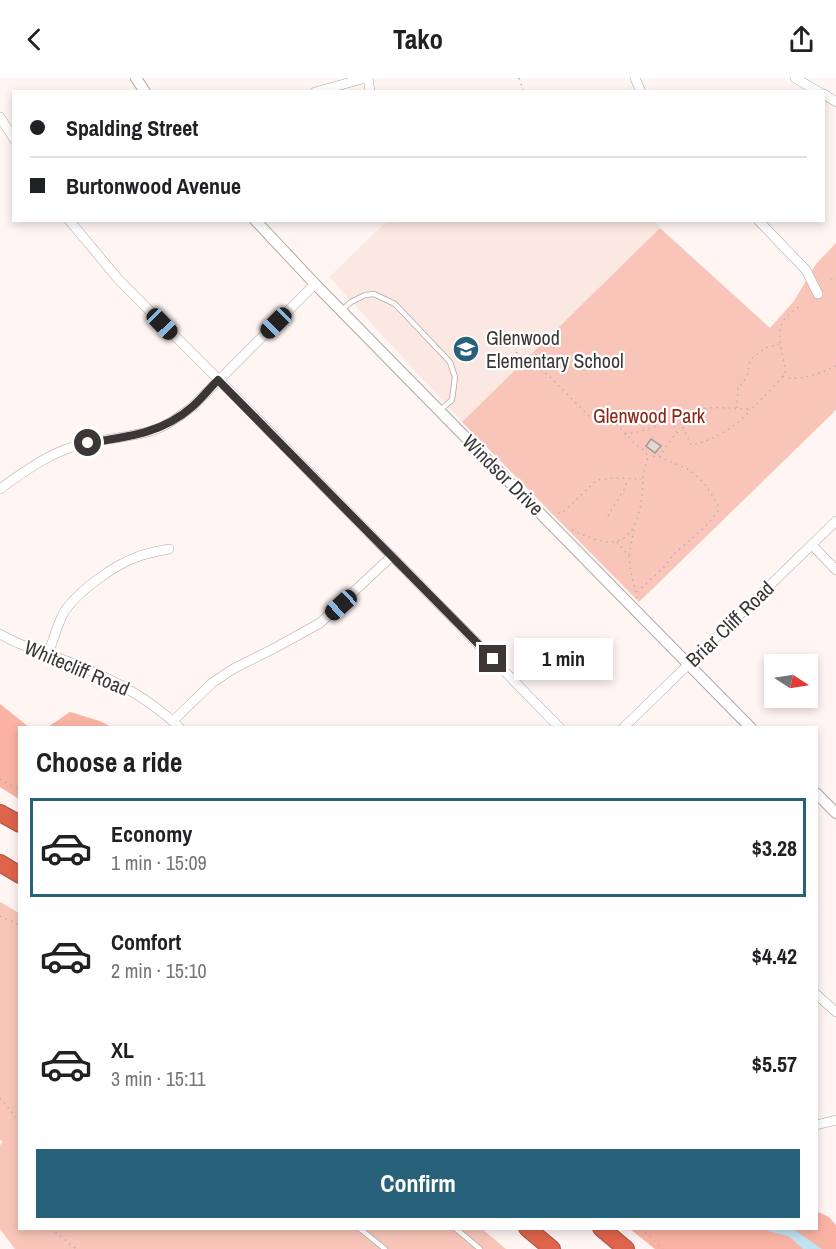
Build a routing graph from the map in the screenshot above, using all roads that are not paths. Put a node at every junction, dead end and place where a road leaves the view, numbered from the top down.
1 (367, 78) edge
2 (795, 78) edge
3 (322, 90) edge
4 (816, 90) edge
5 (0, 117) edge
6 (12, 136) edge
7 (71, 222) edge
8 (257, 222) edge
9 (760, 222) edge
10 (315, 284) junction
11 (818, 294) dead end
12 (342, 310) junction
13 (218, 380) junction
14 (440, 410) junction
15 (0, 489) edge
16 (836, 521) edge
17 (812, 545) junction
18 (169, 549) dead end
19 (392, 556) junction
20 (836, 570) edge
21 (0, 634) edge
22 (48, 654) junction
23 (689, 664) junction
24 (177, 724) edge
25 (558, 726) edge
26 (625, 726) edge
27 (749, 726) edge
28 (818, 795) edge
29 (0, 813) edge
30 (836, 813) edge
31 (18, 823) edge
32 (0, 863) edge
33 (18, 874) edge
34 (818, 996) edge
35 (836, 1012) edge
36 (836, 1120) edge
37 (818, 1124) edge
38 (361, 1230) edge
39 (457, 1230) edge
40 (522, 1230) edge
41 (528, 1230) edge
42 (607, 1233) edge
43 (385, 1249) edge
44 (480, 1249) edge
45 (543, 1249) edge
46 (552, 1249) edge
47 (628, 1249) edge

1 - 3 street
2 - 4 street
5 - 6 street
7 - 13 street
8 - 10 street, Windsor Drive
9 - 11 street
10 - 12 street, Windsor Drive
10 - 13 street
12 - 14 street, Windsor Drive
12 - 14 lane
13 - 15 street
13 - 19 street
14 - 23 street, Windsor Drive
16 - 17 street, Briar Cliff Road
17 - 20 street
17 - 23 street, Briar Cliff Road
18 - 22 street
19 - 24 street
19 - 25 street
21 - 22 street, Whitecliff Road
22 - 24 street, Whitecliff Road
23 - 26 street, Briar Cliff Road
23 - 27 street, Windsor Drive
28 - 30 street
29 - 31 highway
32 - 33 highway
34 - 35 street
36 - 37 street
38 - 43 lane
39 - 44 lane
40 - 45 highway
41 - 46 highway
42 - 47 highway

